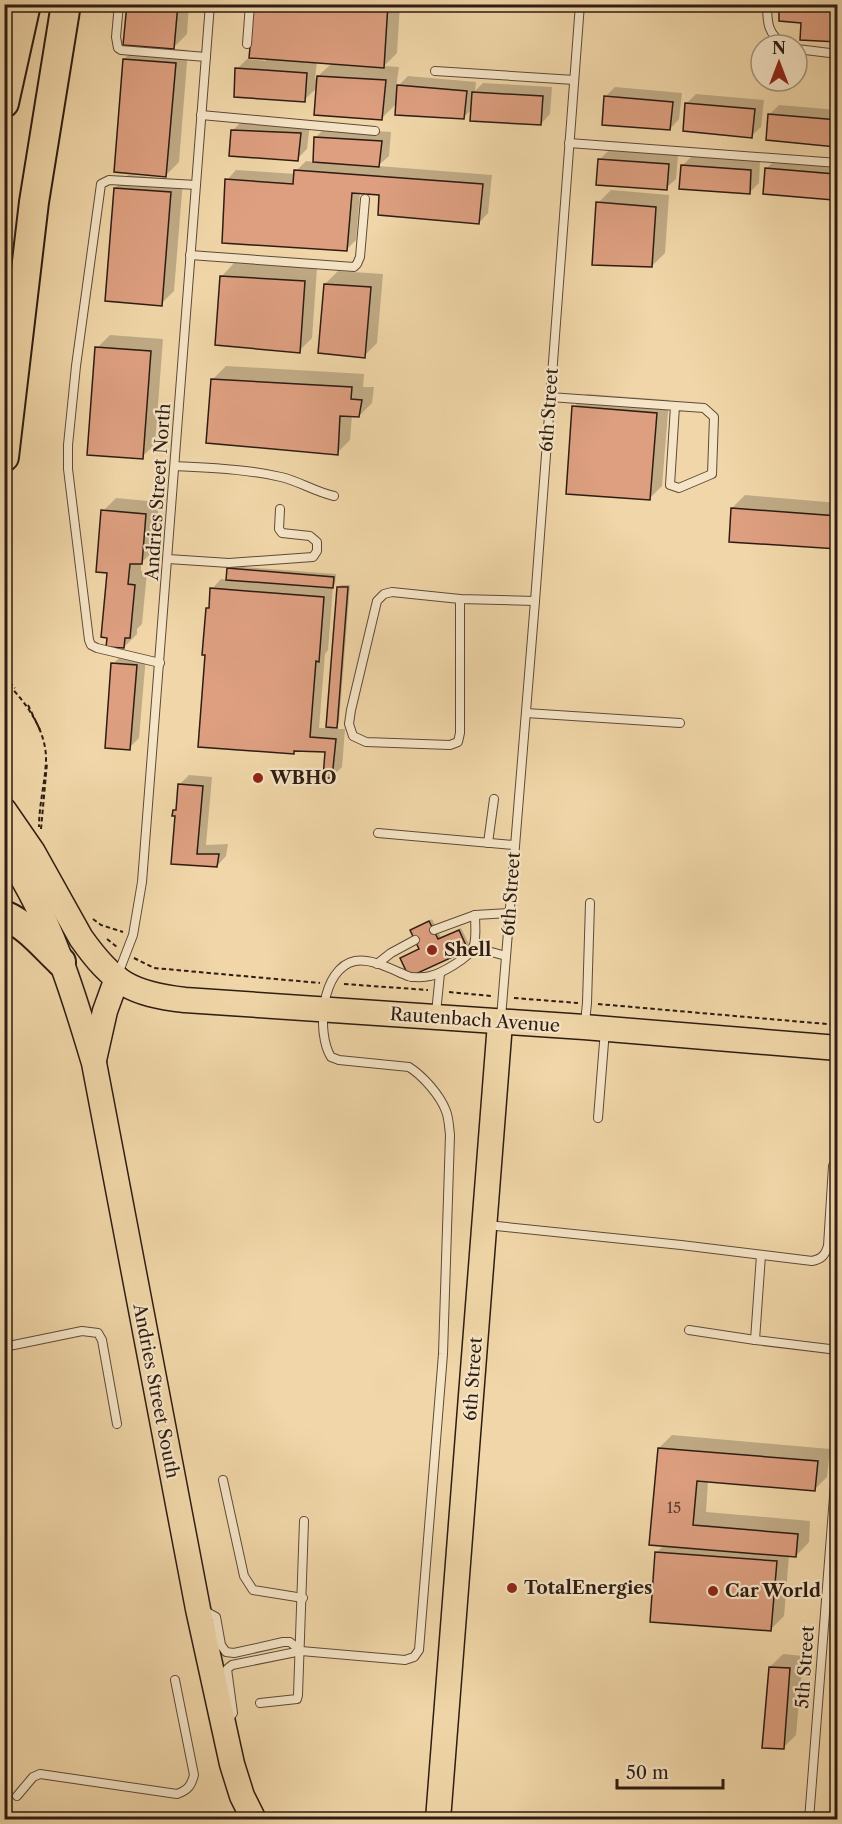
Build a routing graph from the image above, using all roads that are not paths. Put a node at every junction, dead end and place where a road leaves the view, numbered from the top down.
1 (26, 4) edge
2 (66, 4) edge
3 (119, 4) edge
4 (210, 4) edge
5 (250, 4) edge
6 (580, 4) edge
7 (767, 4) edge
8 (770, 33) edge
9 (247, 44) dead end
10 (809, 50) edge
11 (837, 54) edge
12 (206, 57) junction
13 (435, 70) dead end
14 (574, 80) junction
15 (4, 103) edge
16 (201, 115) junction
17 (375, 131) dead end
18 (569, 143) junction
19 (837, 163) edge
20 (196, 185) junction
21 (365, 199) dead end
22 (190, 255) junction
23 (550, 397) junction
24 (675, 406) junction
25 (4, 458) edge
26 (175, 466) junction
27 (334, 496) dead end
28 (280, 510) dead end
29 (168, 559) junction
30 (460, 599) junction
31 (535, 601) junction
32 (160, 663) junction
33 (526, 713) junction
34 (680, 723) dead end
35 (494, 799) dead end
36 (4, 810) edge
37 (378, 833) dead end
38 (488, 843) junction
39 (514, 845) junction
40 (4, 849) edge
41 (590, 903) dead end
42 (509, 913) junction
43 (4, 915) edge
44 (475, 915) junction
45 (434, 930) dead end
46 (415, 940) dead end
47 (473, 947) junction
48 (506, 956) junction
49 (61, 962) junction
50 (377, 964) junction
51 (440, 973) junction
52 (117, 978) junction
53 (323, 1010) junction
54 (436, 1018) junction
55 (500, 1023) junction
56 (595, 1028) junction
57 (837, 1048) edge
58 (94, 1063) junction
59 (598, 1118) dead end
60 (833, 1167) dead end
61 (485, 1225) junction
62 (761, 1254) junction
63 (689, 1330) dead end
64 (755, 1340) junction
65 (4, 1347) edge
66 (837, 1350) edge
67 (117, 1424) dead end
68 (837, 1445) edge
69 (223, 1480) dead end
70 (304, 1521) dead end
71 (303, 1598) junction
72 (198, 1609) junction
73 (301, 1651) junction
74 (175, 1680) dead end
75 (260, 1703) dead end
76 (225, 1725) junction
77 (17, 1796) dead end
78 (254, 1820) edge
79 (438, 1820) edge
80 (809, 1820) edge

1 - 15 highway
2 - 25 highway
3 - 12 lane
4 - 12 lane, Andries Street North
5 - 9 lane
6 - 14 lane, 6th Street
7 - 8 lane
10 - 11 lane
12 - 16 lane, Andries Street North
13 - 14 lane
14 - 18 lane, 6th Street
16 - 17 lane
16 - 20 lane, Andries Street North
18 - 19 lane
18 - 23 lane, 6th Street
20 - 22 lane, Andries Street North
20 - 32 lane
21 - 22 lane
22 - 26 lane, Andries Street North
23 - 24 lane
23 - 31 lane, 6th Street
24 - 24 lane
26 - 27 lane
26 - 29 lane, Andries Street North
28 - 29 lane
29 - 32 lane, Andries Street North
30 - 30 lane
30 - 31 lane
31 - 33 lane, 6th Street
32 - 52 lane, Andries Street North
33 - 34 lane
33 - 39 lane, 6th Street
35 - 38 lane
36 - 52 main road, Rautenbach Avenue
37 - 38 lane
38 - 39 lane
39 - 42 lane, 6th Street
40 - 49 main road, Andries Street South
41 - 56 lane
42 - 44 lane
42 - 48 lane, 6th Street
43 - 49 highway
44 - 45 lane
44 - 47 lane
46 - 50 lane
47 - 48 lane
47 - 51 lane
48 - 55 lane, 6th Street
49 - 58 main road, Andries Street South
50 - 51 lane
50 - 53 lane
51 - 54 lane
52 - 53 main road, Rautenbach Avenue
52 - 58 main road
53 - 54 main road, Rautenbach Avenue
53 - 73 lane
54 - 55 main road, Rautenbach Avenue
55 - 56 main road, Rautenbach Avenue
55 - 61 main road, 6th Street
56 - 57 main road, Rautenbach Avenue
56 - 59 lane
58 - 72 main road, Andries Street South
60 - 62 lane
61 - 62 lane
61 - 79 main road, 6th Street
62 - 64 lane
63 - 64 lane
64 - 66 lane
65 - 67 lane
68 - 80 lane, 5th Street
69 - 71 lane
70 - 71 lane
71 - 73 lane
72 - 73 lane
72 - 76 main road, Andries Street South
73 - 75 lane
73 - 76 lane
74 - 77 lane
76 - 78 main road, Andries Street South

